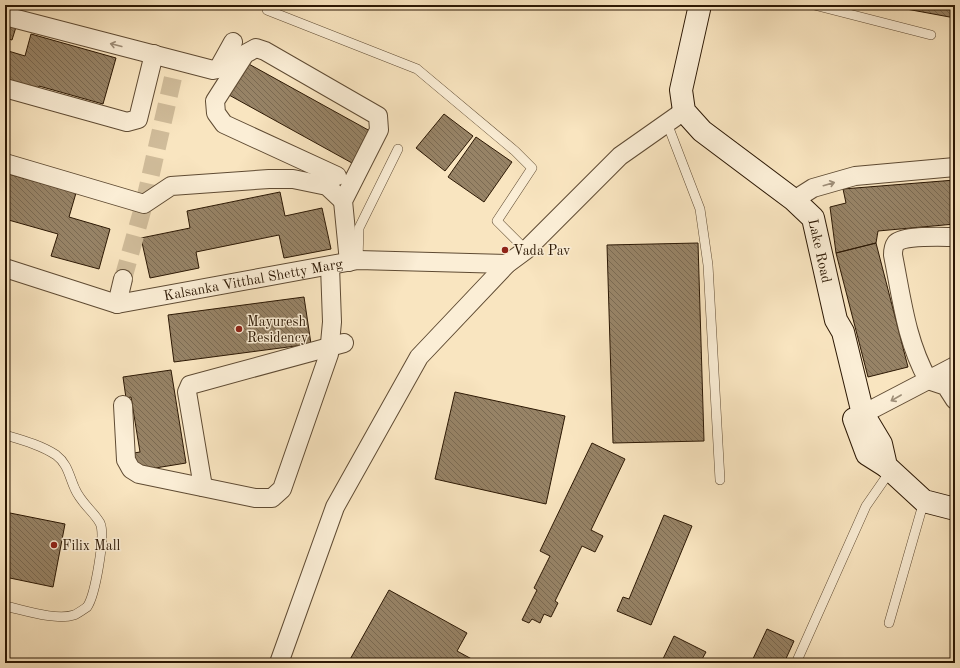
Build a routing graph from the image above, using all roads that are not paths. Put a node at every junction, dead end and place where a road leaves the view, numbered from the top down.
1 (700, 5) edge
2 (814, 5) edge
3 (267, 10) dead end
4 (5, 16) edge
5 (931, 35) dead end
6 (233, 42) dead end
7 (154, 54) junction
8 (6, 91) edge
9 (675, 117) junction
10 (398, 149) dead end
11 (5, 163) edge
12 (955, 167) edge
13 (337, 176) dead end
14 (794, 200) junction
15 (343, 201) junction
16 (955, 237) edge
17 (526, 250) junction
18 (353, 261) junction
19 (507, 264) junction
20 (330, 266) junction
21 (5, 268) edge
22 (123, 279) tunnel mouth
23 (837, 295) dead end
24 (117, 304) junction
25 (337, 345) junction
26 (955, 366) edge
27 (928, 380) junction
28 (955, 400) edge
29 (123, 405) dead end
30 (860, 413) junction
31 (5, 435) edge
32 (889, 468) junction
33 (720, 480) dead end
34 (202, 487) junction
35 (924, 501) junction
36 (955, 509) edge
37 (5, 606) edge
38 (889, 623) dead end
39 (279, 663) edge
40 (796, 663) edge

1 - 9 street
2 - 5 lane
3 - 17 lane
7 -> 4 street
6 - 7 street
7 - 8 street
9 - 14 street, Lake Road
9 - 17 street
9 - 33 lane
10 - 18 lane
11 - 15 street
14 -> 12 street
13 - 15 street
14 - 30 street, Lake Road
15 - 18 street
16 - 27 street
17 - 19 street
18 - 19 street, Kalsanka Vitthal Shetty Marg
18 - 20 street, Kalsanka Vitthal Shetty Marg
19 - 39 street
20 - 24 street, Kalsanka Vitthal Shetty Marg
20 - 25 street
21 - 24 street, Kalsanka Vitthal Shetty Marg
22 - 24 street
23 - 30 street
25 - 34 street
25 - 34 street
26 - 27 street
27 - 28 street
27 -> 30 street
29 - 34 street
30 - 32 street, Lake Road
31 - 37 lane
32 - 35 street
32 - 40 lane
35 - 36 street
35 - 38 lane

